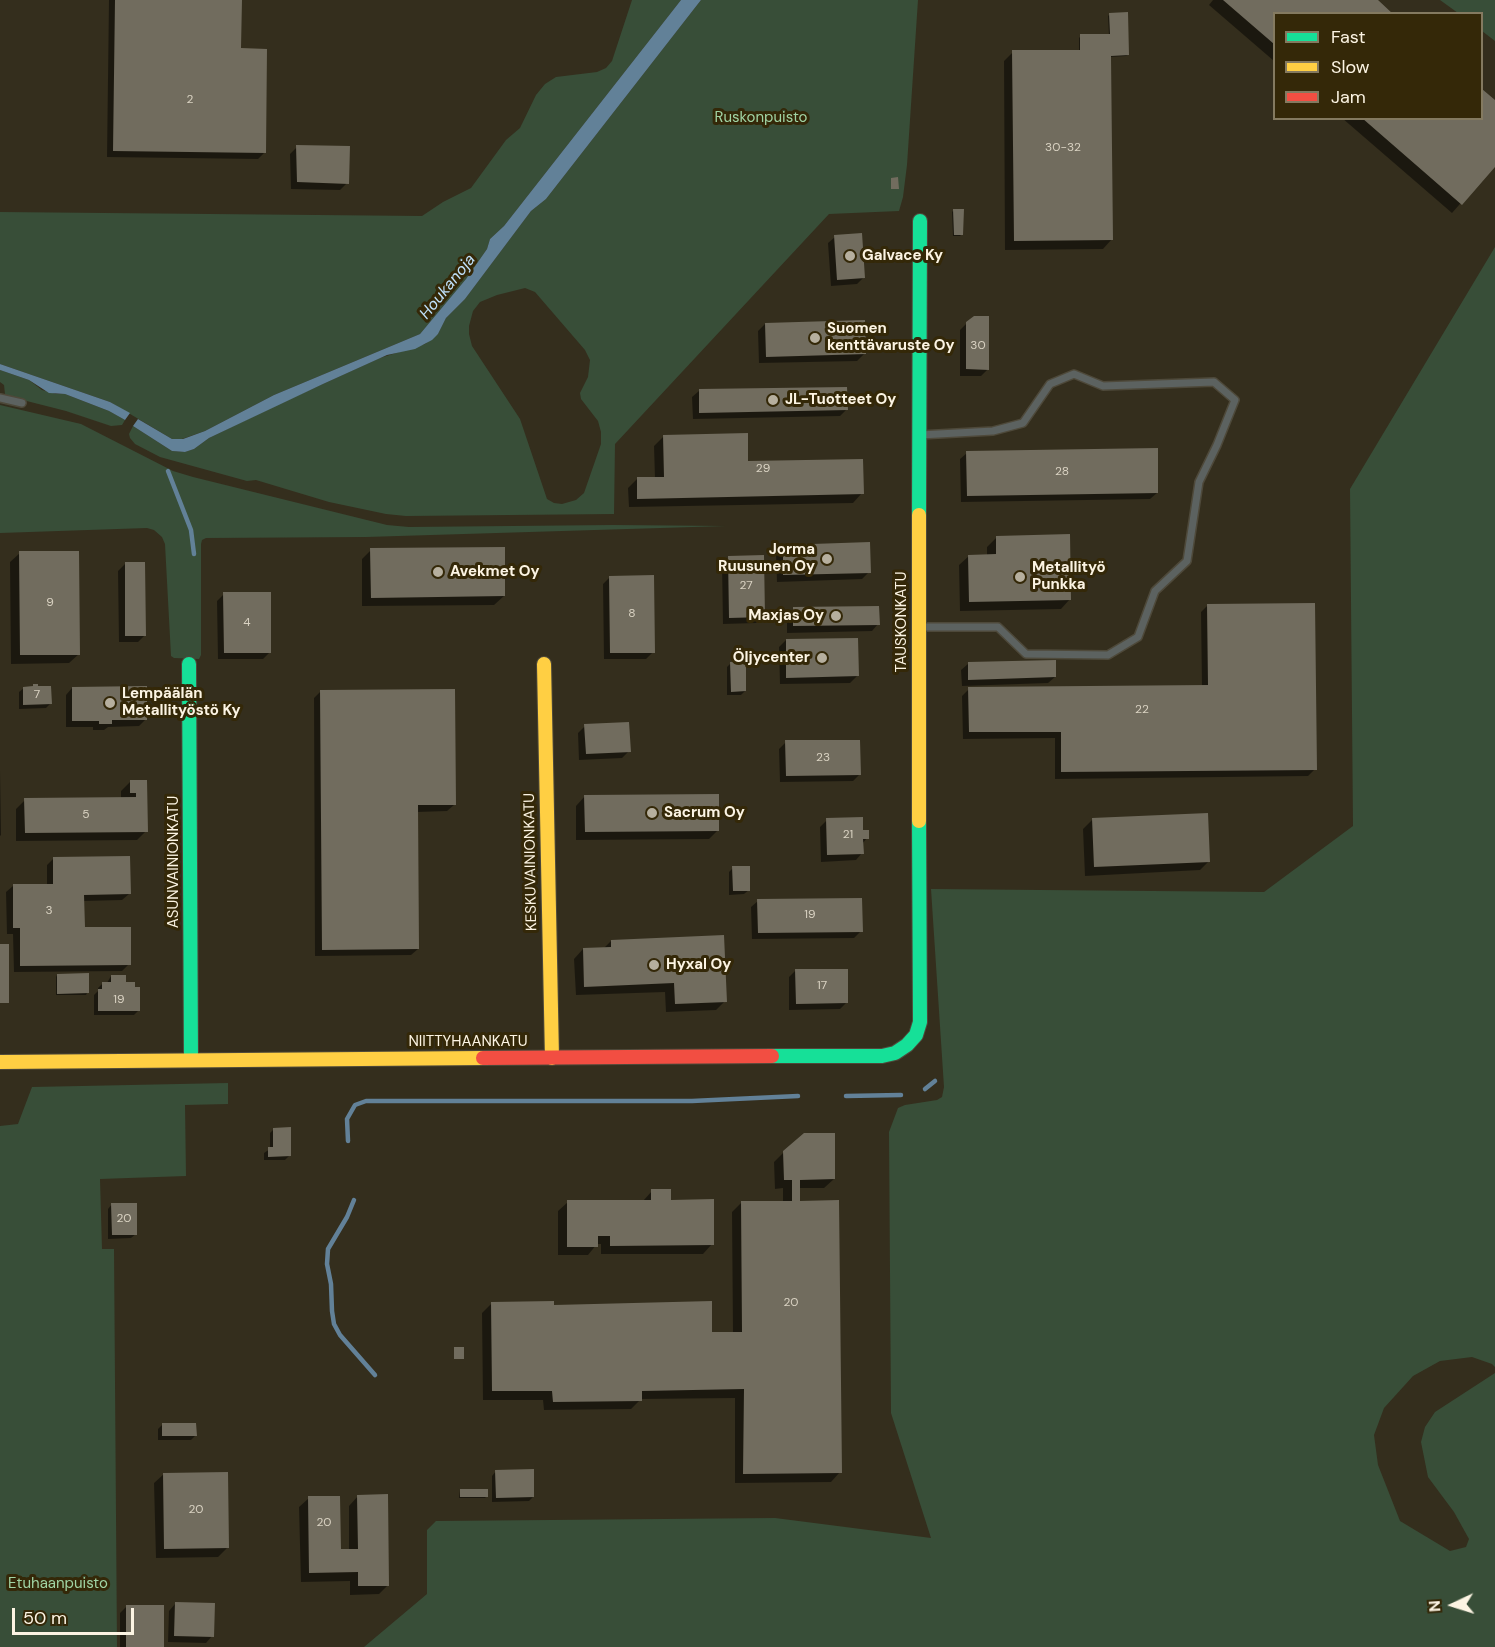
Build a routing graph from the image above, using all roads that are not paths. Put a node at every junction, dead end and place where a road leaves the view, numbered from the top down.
1 (920, 221) dead end
2 (0, 398) edge
3 (22, 403) dead end
4 (919, 435) junction
5 (918, 627) junction
6 (189, 664) dead end
7 (544, 664) dead end
8 (920, 1022) joint
9 (552, 1058) junction
10 (190, 1059) junction
11 (0, 1062) edge

1 - 4 street, TAUSKONKATU
2 - 3 lane
4 - 5 street, TAUSKONKATU
4 - 5 lane
5 - 8 street, TAUSKONKATU
6 - 10 street, ASUNVAINIONKATU
7 - 9 street, KESKUVAINIONKATU
8 - 9 street, NIITTYHAANKATU
9 - 10 street, NIITTYHAANKATU
10 - 11 street, NIITTYHAANKATU

